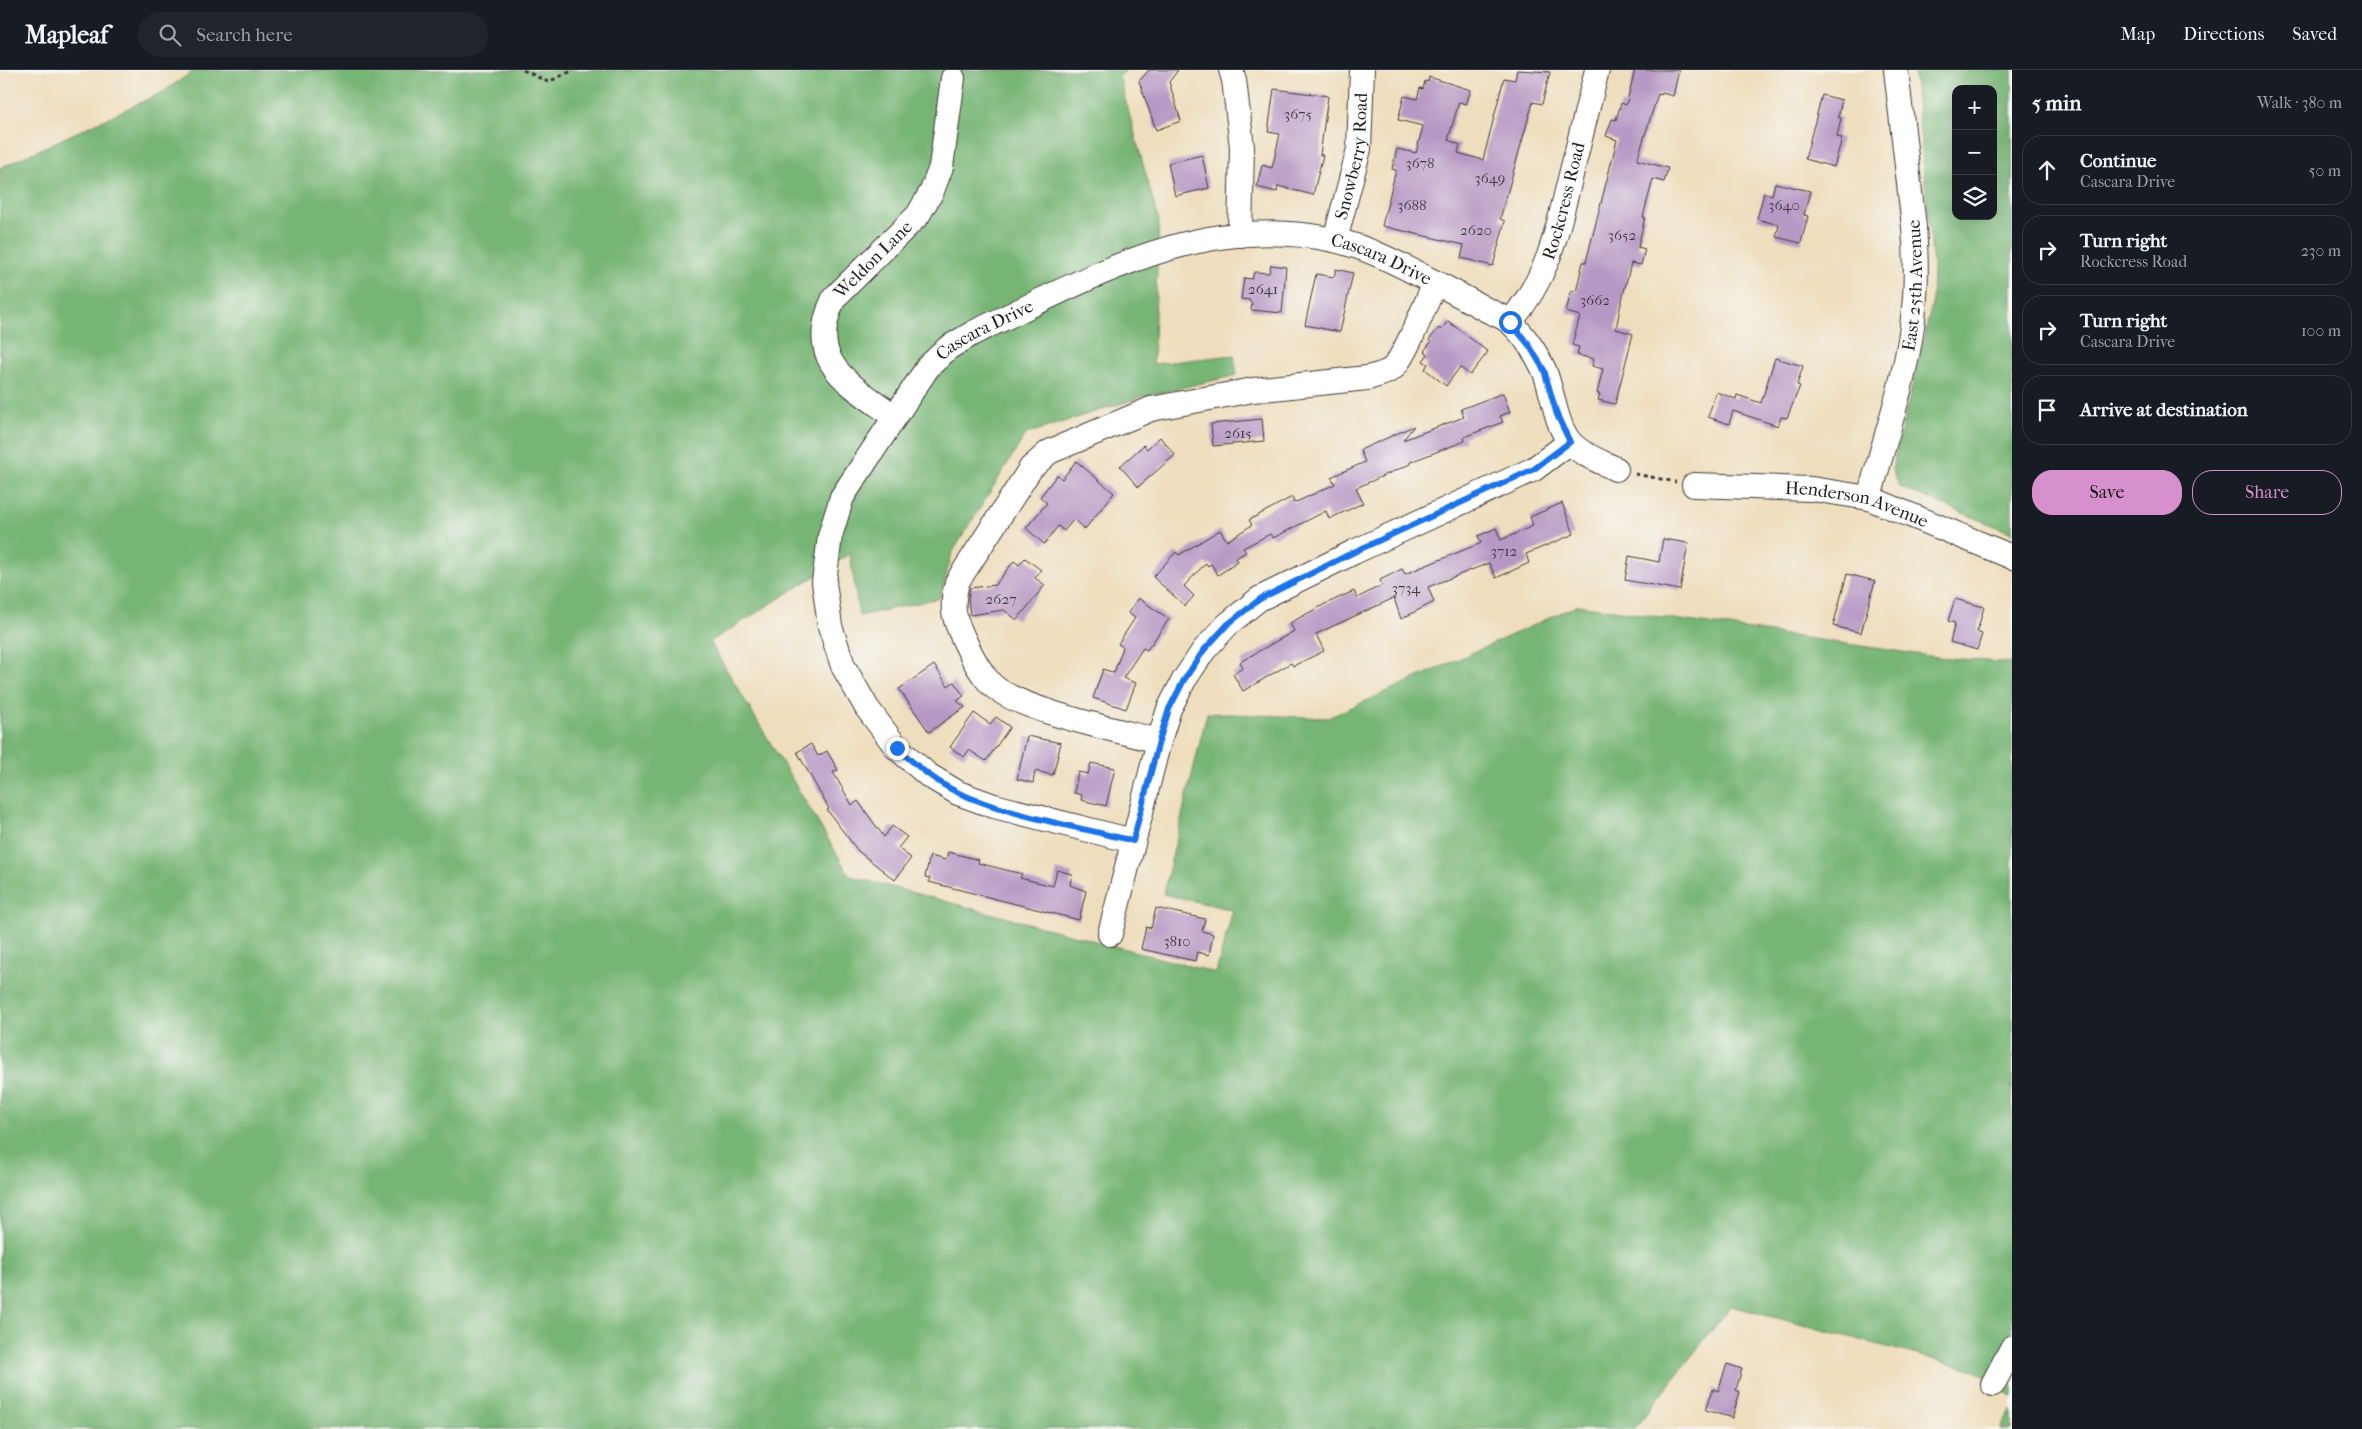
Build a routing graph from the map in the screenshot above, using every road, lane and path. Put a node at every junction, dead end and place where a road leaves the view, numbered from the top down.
1 (523, 70) edge
2 (574, 70) edge
3 (1230, 70) edge
4 (1362, 70) edge
5 (1597, 70) edge
6 (1896, 70) edge
7 (953, 78) dead end
8 (1240, 235) junction
9 (1335, 240) junction
10 (1435, 283) junction
11 (1510, 322) junction
12 (894, 416) junction
13 (1570, 442) junction
14 (1622, 471) joint
15 (1694, 485) joint
16 (1868, 498) junction
17 (2012, 557) edge
18 (1159, 741) junction
19 (1133, 841) junction
20 (1110, 934) dead end
21 (2012, 1348) edge
22 (1993, 1384) dead end

1 - 2 path
3 - 8 street
4 - 9 street, Snowberry Road
5 - 11 street, Rockcress Road
6 - 16 street, East 25th Avenue
7 - 12 street, Weldon Lane
8 - 9 street, Cascara Drive
8 - 12 street, Cascara Drive
9 - 10 street, Cascara Drive
10 - 11 street, Cascara Drive
10 - 18 street
11 - 13 street, Cascara Drive
12 - 19 street, Cascara Drive
13 - 14 street, Cascara Drive
13 - 18 street
14 - 15 path
15 - 16 street, Henderson Avenue
16 - 17 street, Henderson Avenue
18 - 19 street
19 - 20 street
21 - 22 street

